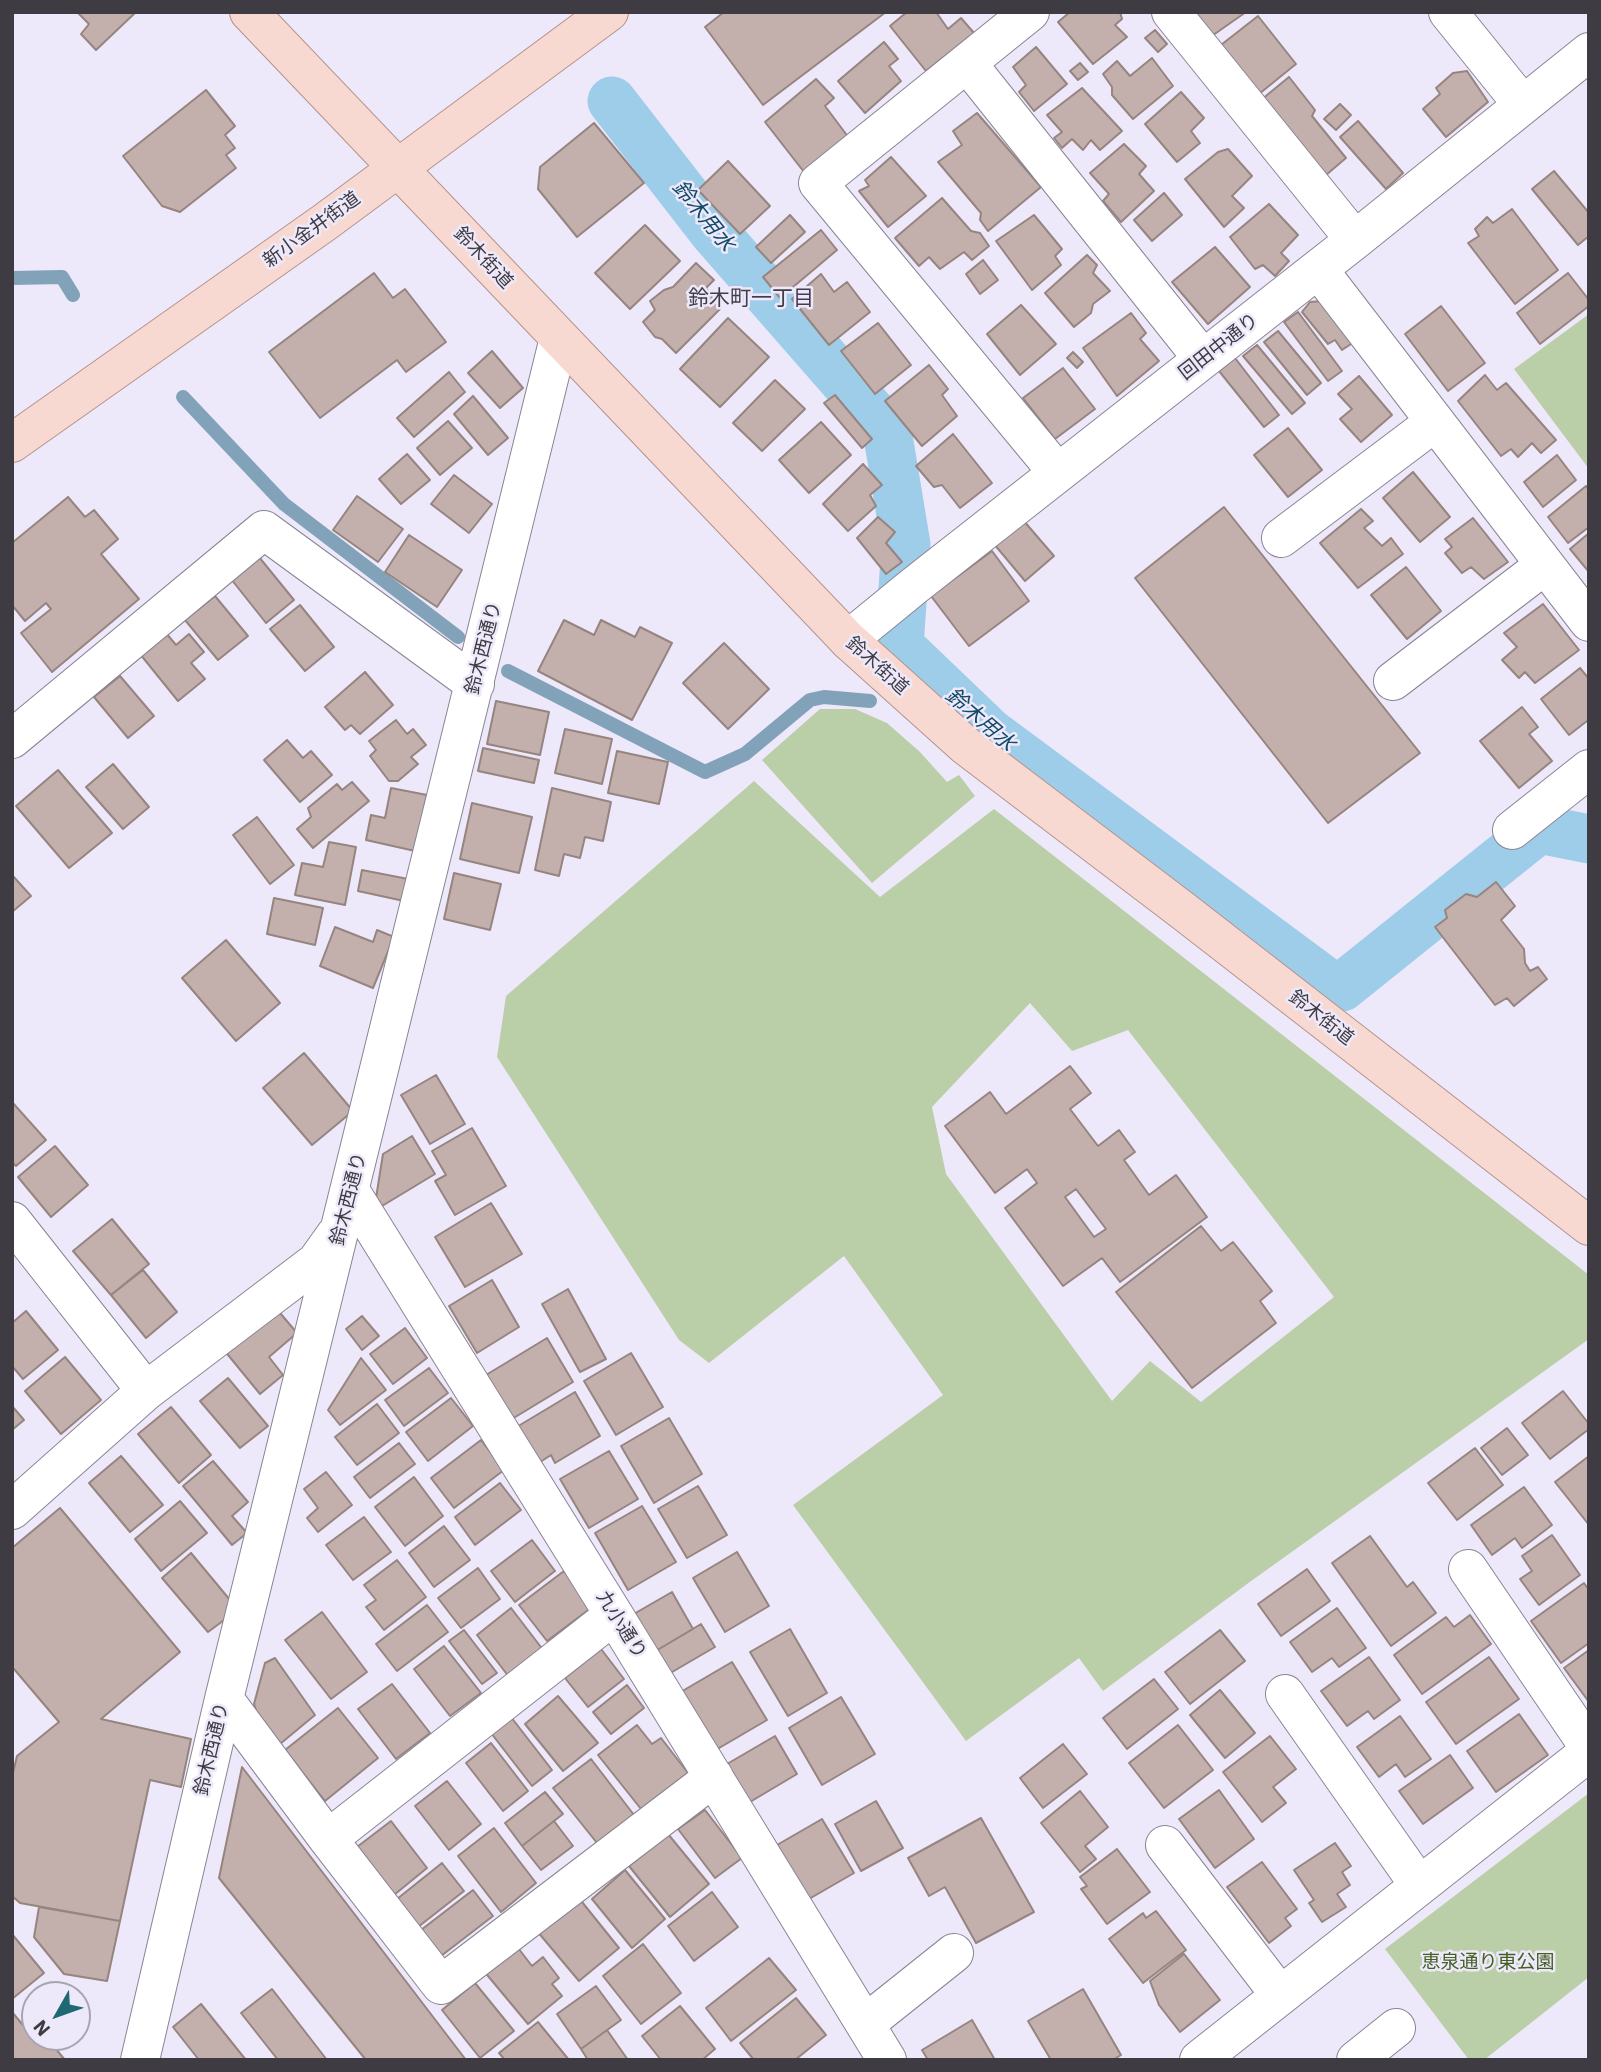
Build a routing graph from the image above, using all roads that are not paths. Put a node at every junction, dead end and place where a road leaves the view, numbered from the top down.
1 (249, 12) edge
2 (609, 12) edge
3 (1030, 12) edge
4 (1171, 12) edge
5 (1448, 12) edge
6 (1589, 52) edge
7 (967, 63) junction
8 (1523, 105) junction
9 (398, 168) junction
10 (1355, 240) junction
11 (1318, 269) junction
12 (559, 338) junction
13 (1203, 359) junction
14 (1435, 422) junction
15 (12, 443) edge
16 (1058, 473) junction
17 (1281, 538) dead end
18 (1545, 565) junction
19 (1589, 622) edge
20 (848, 640) junction
21 (1393, 681) dead end
22 (475, 684) junction
23 (12, 739) edge
24 (1589, 769) edge
25 (1511, 830) dead end
26 (346, 1209) junction
27 (12, 1221) edge
28 (1589, 1226) edge
29 (146, 1391) junction
30 (12, 1510) edge
31 (1468, 1569) dead end
32 (614, 1615) junction
33 (1285, 1694) dead end
34 (224, 1699) junction
35 (1589, 1750) edge
36 (714, 1777) junction
37 (328, 1839) junction
38 (1165, 1845) dead end
39 (1419, 1885) junction
40 (954, 1953) dead end
41 (1280, 1995) junction
42 (865, 2024) junction
43 (1396, 2028) dead end
44 (140, 2060) edge
45 (887, 2060) edge
46 (1199, 2060) edge
47 (1356, 2060) edge

1 - 9 main road, 鈴木街道
2 - 9 main road, 新小金井街道
3 - 7 street
4 - 10 street
5 - 8 street
6 - 8 street, 回田中通り
7 - 13 street
7 - 16 street
8 - 10 street, 回田中通り
9 - 12 main road, 鈴木街道
9 - 15 main road, 新小金井街道
10 - 11 street, 回田中通り
11 - 13 street, 回田中通り
11 - 14 street
12 - 20 main road, 鈴木街道
12 - 22 street, 鈴木西通り
13 - 16 street, 回田中通り
14 - 17 street
14 - 18 street
16 - 20 street, 回田中通り
18 - 19 street
18 - 21 street
20 - 28 main road, 鈴木街道
22 - 23 street
22 - 26 street, 鈴木西通り
24 - 25 street
26 - 29 street
26 - 32 street, 九小通り
26 - 34 street, 鈴木西通り
27 - 29 street
29 - 30 street
31 - 35 street
32 - 36 street, 九小通り
32 - 37 street
33 - 39 street
34 - 37 street
34 - 44 street, 鈴木西通り
35 - 39 street
36 - 37 street
36 - 42 street, 九小通り
38 - 41 street
39 - 41 street
40 - 42 street
41 - 46 street
42 - 45 street, 九小通り
43 - 47 street

